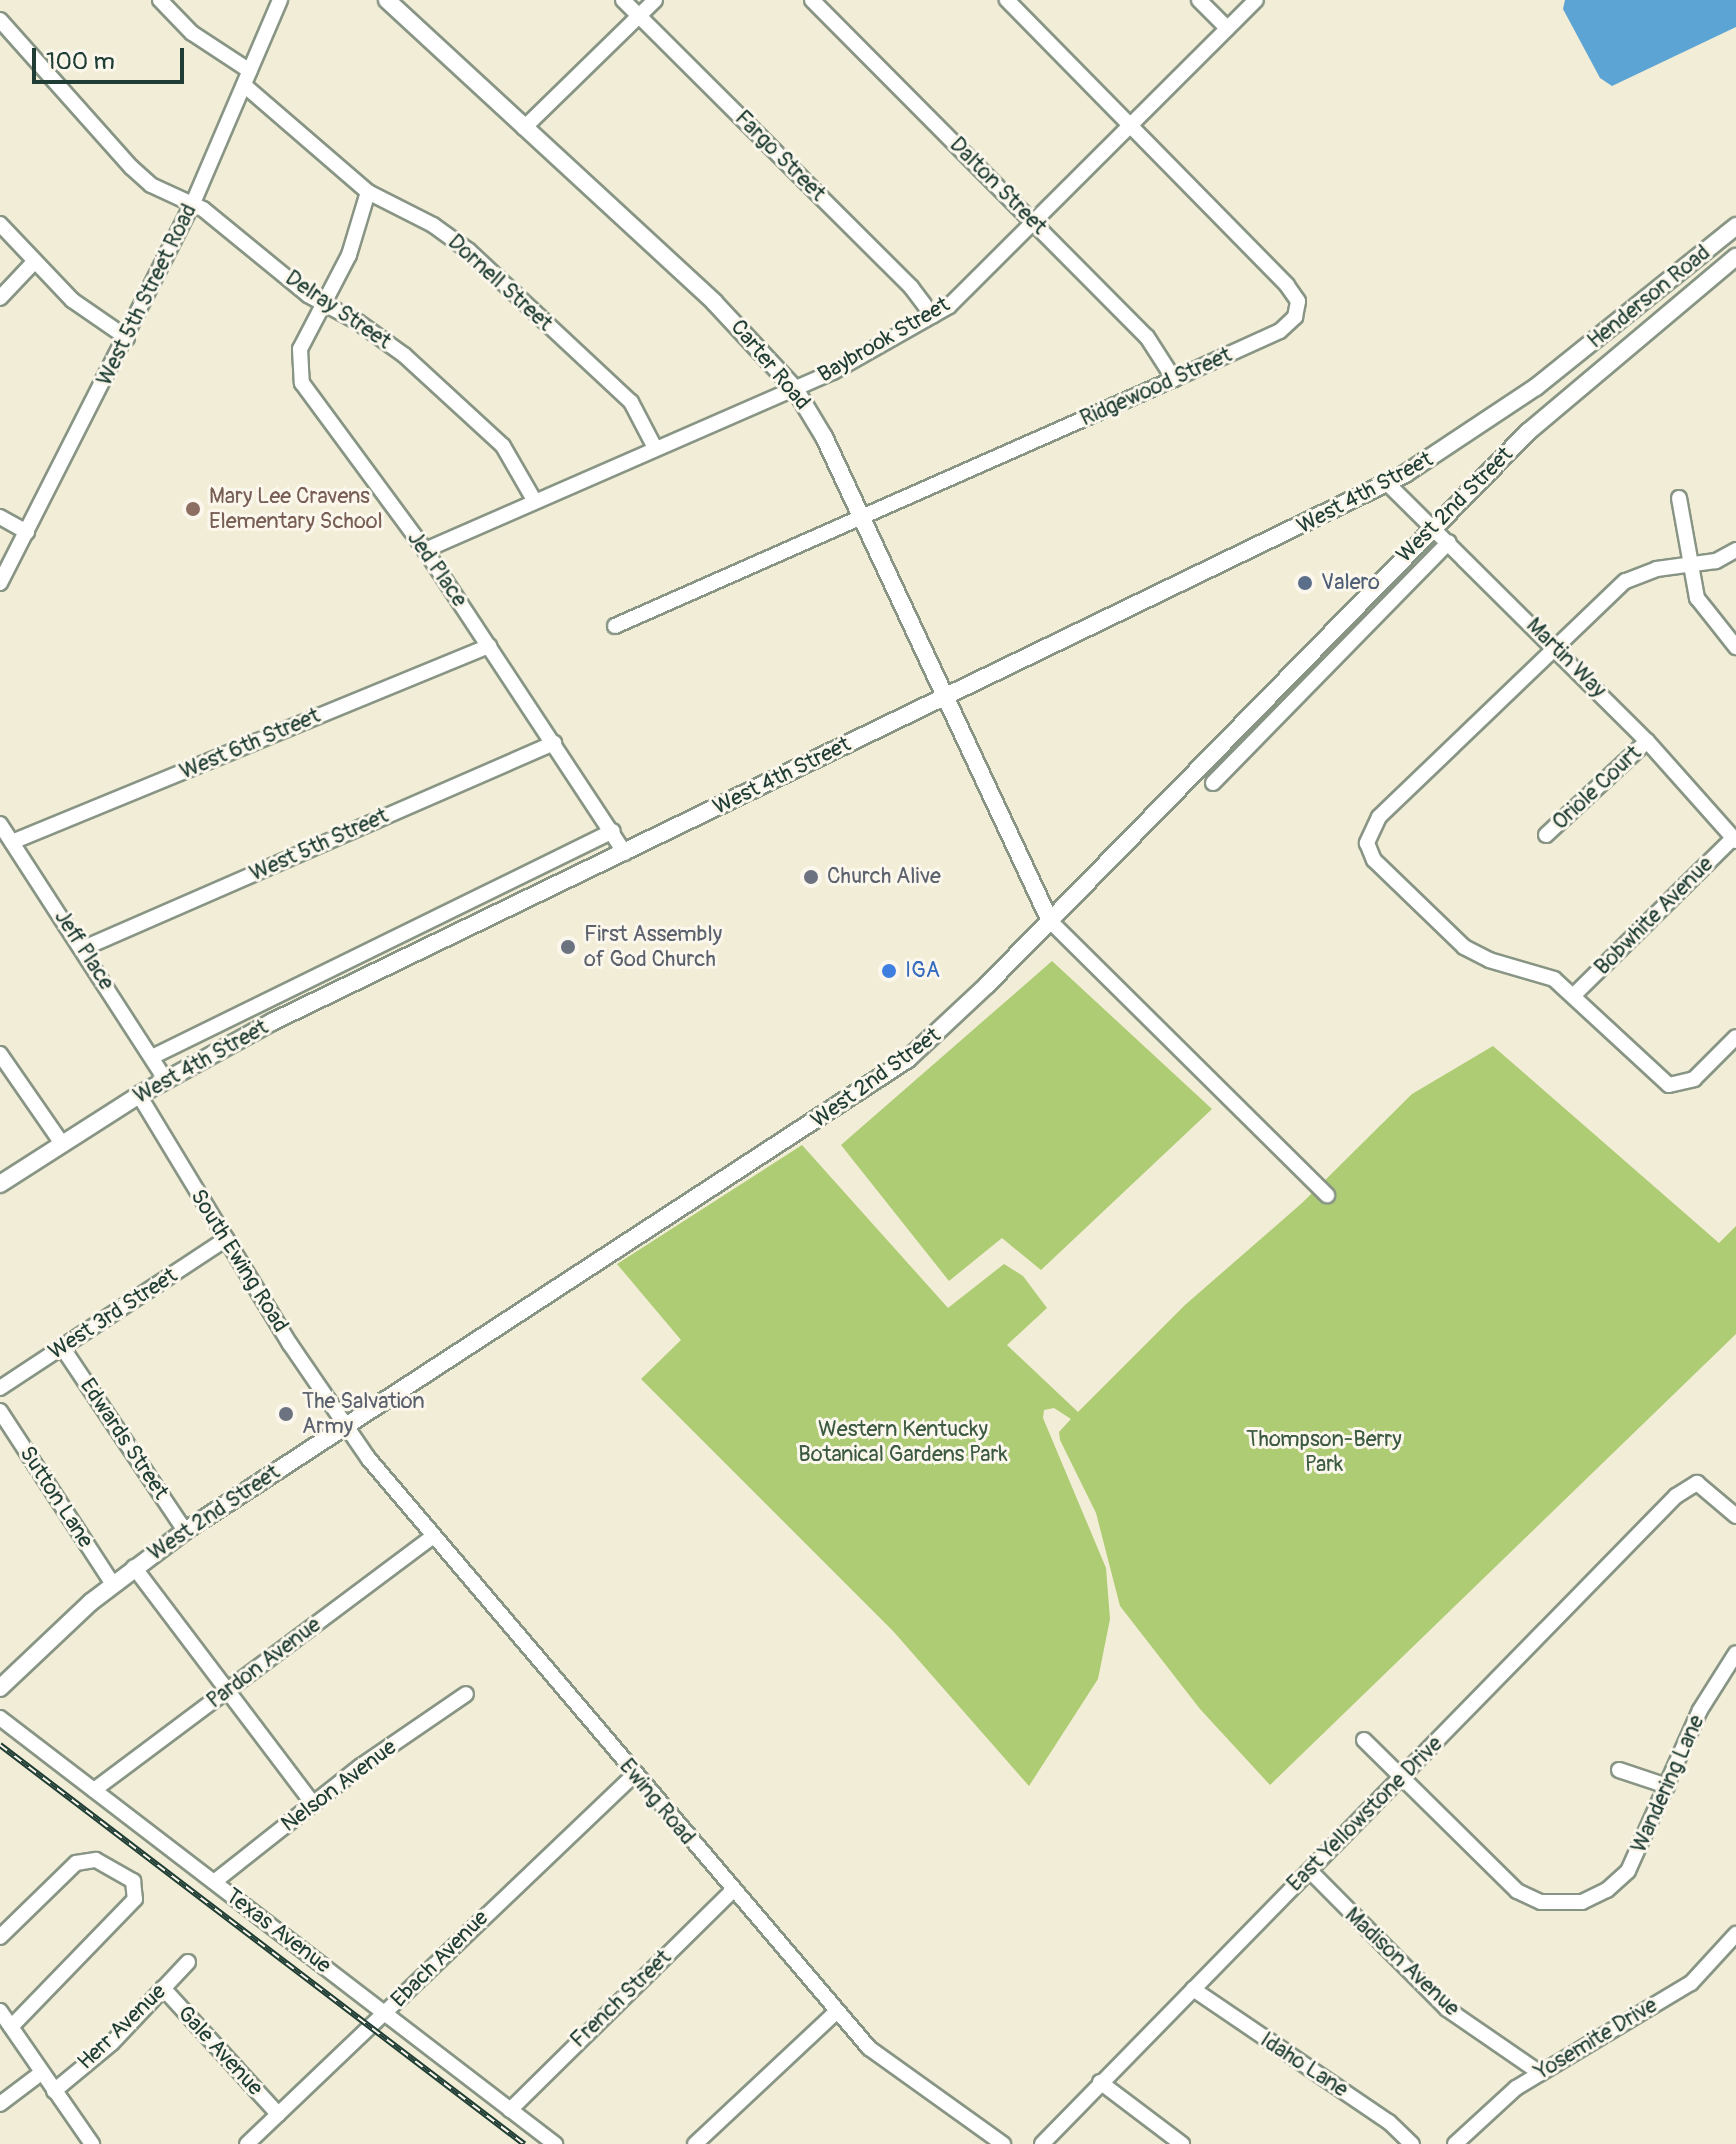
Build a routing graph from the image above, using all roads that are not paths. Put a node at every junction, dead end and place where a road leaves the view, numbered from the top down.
1 (160, 0) edge
2 (280, 0) edge
3 (387, 0) edge
4 (623, 0) edge
5 (655, 0) edge
6 (812, 0) edge
7 (1007, 0) edge
8 (1199, 0) edge
9 (1256, 0) edge
10 (639, 16) junction
11 (0, 20) edge
12 (1227, 28) junction
13 (250, 71) junction
14 (244, 85) junction
15 (1131, 124) junction
16 (524, 128) junction
17 (368, 192) junction
18 (193, 203) junction
19 (1033, 221) junction
20 (0, 224) edge
21 (1736, 226) edge
22 (1736, 257) edge
23 (34, 262) junction
24 (0, 298) edge
25 (324, 305) junction
26 (933, 316) junction
27 (1642, 334) joint
28 (127, 338) junction
29 (1562, 367) joint
30 (1174, 379) junction
31 (795, 389) junction
32 (655, 448) junction
33 (1388, 484) junction
34 (1679, 498) dead end
35 (534, 500) junction
36 (0, 517) edge
37 (863, 517) junction
38 (1433, 526) junction
39 (27, 532) junction
40 (1449, 542) junction
41 (425, 550) junction
42 (1736, 550) edge
43 (1692, 566) junction
44 (0, 583) edge
45 (615, 626) dead end
46 (489, 646) junction
47 (1736, 647) edge
48 (1557, 648) junction
49 (947, 695) junction
50 (1228, 738) junction
51 (1647, 741) junction
52 (554, 743) junction
53 (1241, 753) junction
54 (1213, 783) dead end
55 (0, 824) edge
56 (613, 831) junction
57 (1546, 835) dead end
58 (1734, 840) edge
59 (12, 842) junction
60 (625, 853) junction
61 (1050, 921) junction
62 (84, 948) junction
63 (1575, 994) junction
64 (1736, 1037) edge
65 (0, 1054) edge
66 (152, 1057) junction
67 (165, 1079) junction
68 (139, 1095) junction
69 (61, 1142) junction
70 (0, 1184) edge
71 (1327, 1195) dead end
72 (226, 1239) junction
73 (62, 1347) junction
74 (0, 1388) edge
75 (0, 1411) edge
76 (344, 1426) junction
77 (1736, 1516) edge
78 (185, 1531) junction
79 (433, 1536) junction
80 (134, 1567) junction
81 (112, 1583) junction
82 (1736, 1653) edge
83 (0, 1688) edge
84 (229, 1689) junction
85 (466, 1694) dead end
86 (0, 1718) edge
87 (1364, 1740) dead end
88 (1619, 1770) dead end
89 (634, 1775) junction
90 (1400, 1778) junction
91 (1667, 1786) junction
92 (94, 1790) junction
93 (313, 1804) junction
94 (1310, 1871) junction
95 (214, 1882) junction
96 (732, 1891) junction
97 (1736, 1934) edge
98 (0, 1937) edge
99 (188, 1962) dead end
100 (163, 1988) junction
101 (1193, 1989) junction
102 (0, 2011) edge
103 (836, 2012) junction
104 (385, 2013) junction
105 (11, 2027) junction
106 (41, 2073) junction
107 (1540, 2073) junction
108 (1100, 2082) junction
109 (54, 2091) junction
110 (0, 2104) edge
111 (510, 2110) junction
112 (278, 2114) junction
113 (92, 2144) edge
114 (247, 2144) edge
115 (555, 2144) edge
116 (695, 2144) edge
117 (1003, 2144) edge
118 (1042, 2144) edge
119 (1182, 2144) edge
120 (1412, 2144) edge
121 (1455, 2144) edge

1 - 13 street
2 - 13 street, West 5th Street Road
3 - 16 main road, Carter Road
4 - 10 street, Fargo Street
5 - 10 street
6 - 19 street, Dalton Street
7 - 15 street, Ridgewood Street
8 - 12 street
9 - 12 street, Baybrook Street
10 - 16 street
10 - 26 street, Fargo Street
11 - 18 street, Delray Street
12 - 15 street, Baybrook Street
13 - 14 street, West 5th Street Road
14 - 17 street, Dornell Street
14 - 18 street, West 5th Street Road
15 - 19 street, Baybrook Street
15 - 30 street, Ridgewood Street
16 - 31 main road, Carter Road
17 - 25 street, Jed Place
17 - 32 street, Dornell Street
18 - 25 street, Delray Street
18 - 28 street, West 5th Street Road
19 - 26 street, Baybrook Street
19 - 30 street, Dalton Street
20 - 23 street
21 - 29 main road, Henderson Road
22 - 27 main road, Henderson Road
23 - 24 street
23 - 28 street
25 - 35 street, Delray Street
25 - 41 street, Jed Place
26 - 31 street, Baybrook Street
27 - 38 main road, West 2nd Street
28 - 39 street, West 5th Street Road
29 - 33 main road, West 4th Street
30 - 37 street, Ridgewood Street
31 - 32 street, Baybrook Street
31 - 37 main road, Carter Road
32 - 35 street, Baybrook Street
33 - 38 street, Martin Way
33 - 49 main road, West 4th Street
34 - 43 street
35 - 41 street, Baybrook Street
36 - 39 street
37 - 45 street, Ridgewood Street
37 - 49 main road, Carter Road
38 - 40 street, Martin Way
38 - 50 main road, West 2nd Street
39 - 44 street, West 5th Street Road
40 - 48 street, Martin Way
40 - 53 street, West 2nd Street
41 - 46 street, Jed Place
42 - 43 street
43 - 47 street
43 - 48 street
46 - 52 street, Jed Place
46 - 59 street, West 6th Street
48 - 51 street, Martin Way
48 - 63 street
49 - 60 main road, West 4th Street
49 - 61 main road, Carter Road
50 - 53 street
50 - 61 main road, West 2nd Street
51 - 57 street, Oriole Court
51 - 58 street, Martin Way
52 - 56 street, Jed Place
52 - 62 street, West 5th Street
53 - 54 street, West 2nd Street
55 - 59 street, Jeff Place
56 - 60 street, Jed Place
56 - 66 street, West 4th Street
58 - 63 street, Bobwhite Avenue
59 - 62 street, Jeff Place
60 - 67 main road, West 4th Street
61 - 71 street
61 - 76 main road, West 2nd Street
62 - 66 street, Jeff Place
63 - 64 street
65 - 69 street
66 - 67 street, Jeff Place
67 - 68 main road, West 4th Street
68 - 69 main road, West 4th Street
68 - 72 street, South Ewing Road
69 - 70 main road, West 4th Street
72 - 73 street, West 3rd Street
72 - 76 street, South Ewing Road
73 - 74 street, West 3rd Street
73 - 78 street, Edwards Street
75 - 81 street, Sutton Lane
76 - 78 main road, West 2nd Street
76 - 79 street, Ewing Road
77 - 90 street, East Yellowstone Drive
78 - 80 main road, West 2nd Street
79 - 84 street, Pardon Avenue
79 - 89 street, Ewing Road
80 - 81 main road, West 2nd Street
80 - 84 street
81 - 83 main road, West 2nd Street
82 - 91 street, Wandering Lane
84 - 92 street, Pardon Avenue
84 - 93 street
85 - 93 street, Nelson Avenue
86 - 92 street, Texas Avenue
87 - 90 street, Wandering Lane
88 - 91 street
89 - 96 street, Ewing Road
89 - 104 street, Ebach Avenue
90 - 91 street, Wandering Lane
90 - 94 street, East Yellowstone Drive
92 - 95 street, Texas Avenue
93 - 95 street, Nelson Avenue
94 - 101 street, East Yellowstone Drive
94 - 107 street, Madison Avenue
95 - 104 street, Texas Avenue
96 - 103 street, Ewing Road
96 - 111 street, French Street
97 - 107 street, Yosemite Drive
98 - 105 street
99 - 100 street, Herr Avenue
100 - 109 street, Herr Avenue
100 - 112 street, Gale Avenue
101 - 108 street, East Yellowstone Drive
101 - 120 street, Idaho Lane
102 - 105 street
103 - 116 street
103 - 117 street, Ewing Road
104 - 111 street, Texas Avenue
104 - 112 street, Ebach Avenue
105 - 106 street
106 - 109 street
106 - 110 street
107 - 121 street, Yosemite Drive
108 - 118 street, East Yellowstone Drive
108 - 119 street
109 - 113 street
111 - 115 street, Texas Avenue
112 - 114 street, Ebach Avenue

